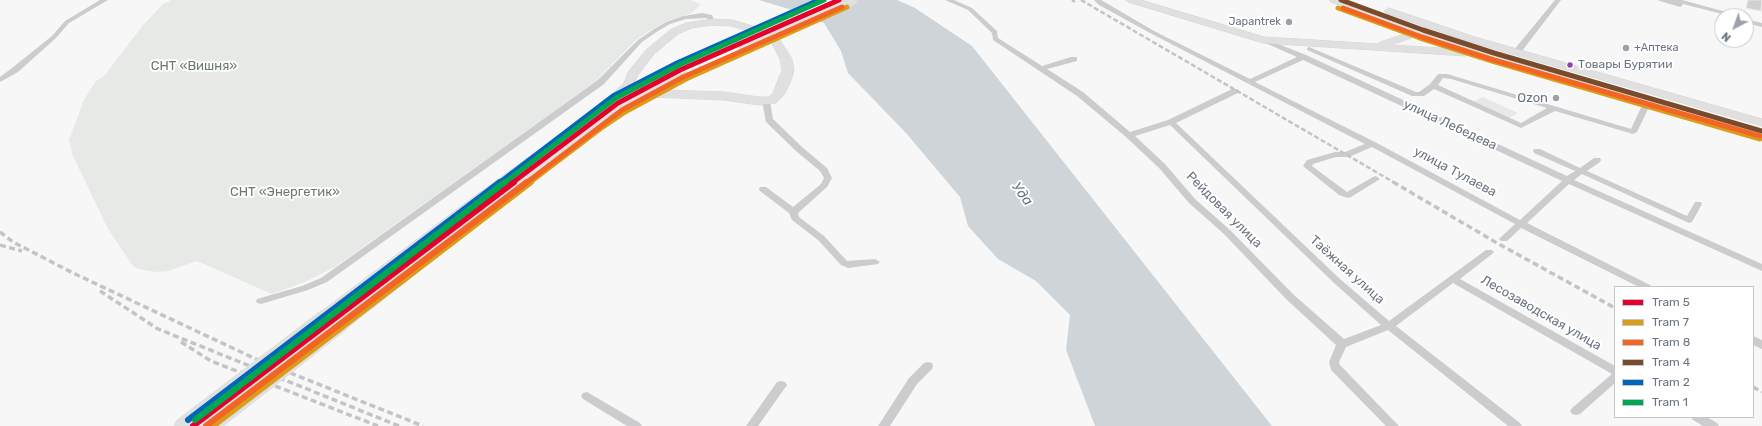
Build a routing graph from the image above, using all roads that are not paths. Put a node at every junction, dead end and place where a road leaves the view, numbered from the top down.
1 (105, 0) edge
2 (833, 0) edge
3 (851, 0) edge
4 (948, 0) edge
5 (1097, 0) edge
6 (1131, 0) edge
7 (1334, 0) edge
8 (1359, 0) edge
9 (1558, 0) edge
10 (1660, 0) edge
11 (1674, 0) edge
12 (1703, 9) junction
13 (1714, 11) edge
14 (1714, 13) edge
15 (1380, 17) junction
16 (712, 22) junction
17 (1430, 26) junction
18 (1420, 32) junction
19 (1263, 40) junction
20 (1396, 41) junction
21 (740, 45) junction
22 (1314, 46) junction
23 (1361, 46) junction
24 (1502, 49) junction
25 (1516, 53) junction
26 (1489, 55) junction
27 (1304, 57) junction
28 (1074, 59) dead end
29 (1041, 69) junction
30 (632, 74) junction
31 (658, 76) junction
32 (0, 80) edge
33 (1251, 81) junction
34 (1432, 86) junction
35 (1235, 91) dead end
36 (649, 93) junction
37 (766, 101) junction
38 (1648, 101) junction
39 (612, 102) junction
40 (1554, 108) junction
41 (1170, 122) junction
42 (1762, 123) edge
43 (1762, 134) edge
44 (1129, 135) junction
45 (1372, 144) junction
46 (1537, 151) dead end
47 (1597, 160) dead end
48 (1581, 171) junction
49 (1376, 178) dead end
50 (1568, 180) junction
51 (763, 189) dead end
52 (1698, 204) dead end
53 (793, 212) junction
54 (1521, 224) junction
55 (1504, 238) dead end
56 (1489, 252) dead end
57 (876, 262) dead end
58 (1762, 268) edge
59 (1453, 279) junction
60 (1645, 286) edge
61 (261, 301) dead end
62 (1389, 326) junction
63 (1342, 344) junction
64 (928, 366) dead end
65 (1614, 369) edge
66 (781, 385) dead end
67 (586, 396) dead end
68 (1576, 411) dead end
69 (1699, 418) edge
70 (182, 426) edge
71 (210, 426) edge
72 (636, 426) edge
73 (752, 426) edge
74 (884, 426) edge
75 (1393, 426) edge
76 (1516, 426) edge
77 (1713, 426) edge

1 - 32 street
2 - 21 main road
3 - 21 main road, bridge
4 - 29 street, Рейдовая улица
5 - 33 street, улица Тулаева
6 - 19 main road, улица Лебедева
7 - 15 main road
8 - 17 main road
9 - 25 street
10 - 12 street
11 - 12 street
12 - 13 street
12 - 14 street
15 - 18 main road
15 - 20 main road
16 - 30 main road
16 - 37 main road
16 - 61 street
17 - 18 main road
17 - 24 main road
18 - 20 main road
18 - 26 main road
19 - 22 main road
19 - 27 street, улица Лебедева
20 - 23 main road
21 - 31 main road
21 - 36 main road
22 - 23 main road
22 - 27 street
22 - 34 street
23 - 26 main road
24 - 25 main road
24 - 26 main road
25 - 42 main road
26 - 38 main road
27 - 33 street
27 - 50 street, улица Лебедева
28 - 29 street
29 - 44 street, Рейдовая улица
30 - 31 main road
30 - 39 main road
31 - 39 main road
33 - 45 street, улица Тулаева
34 - 40 street
34 - 40 street
35 - 41 street
36 - 37 main road
36 - 71 main road, bridge
37 - 53 street
38 - 40 street
38 - 43 main road
39 - 70 main road, bridge
41 - 44 street
41 - 62 street, Таёжная улица
44 - 63 street, Рейдовая улица
45 - 49 street
45 - 54 street, улица Тулаева
46 - 48 street
47 - 48 street
48 - 50 street
48 - 52 street
50 - 54 street
50 - 58 street, улица Лебедева
51 - 53 street
53 - 57 street
54 - 55 street
54 - 60 street, улица Тулаева
56 - 59 street
59 - 62 street
59 - 65 street, Лесозаводская улица
62 - 63 street
62 - 76 street, Таёжная улица
63 - 75 street
64 - 74 street
65 - 68 street
66 - 73 street
67 - 72 street
69 - 77 street

